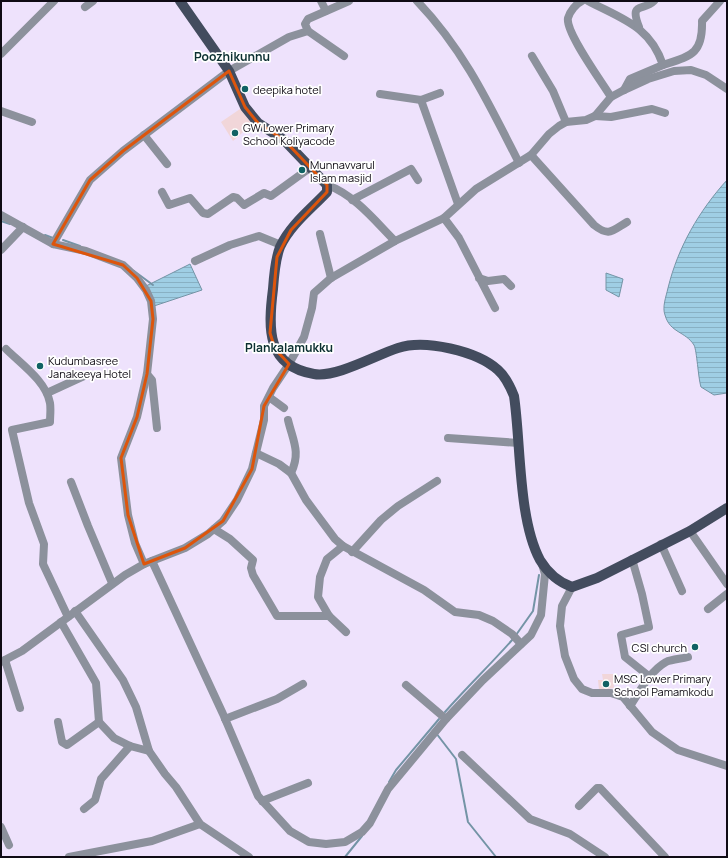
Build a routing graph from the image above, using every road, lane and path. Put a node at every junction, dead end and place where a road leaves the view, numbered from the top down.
1 (54, 1) edge
2 (92, 1) edge
3 (320, 1) edge
4 (349, 1) edge
5 (417, 1) edge
6 (582, 1) edge
7 (588, 1) edge
8 (654, 1) edge
9 (720, 1) edge
10 (182, 2) edge
11 (85, 7) dead end
12 (326, 12) junction
13 (639, 27) junction
14 (308, 31) junction
15 (1, 54) edge
16 (344, 56) dead end
17 (532, 56) dead end
18 (663, 65) junction
19 (229, 71) junction
20 (727, 89) edge
21 (624, 90) junction
22 (440, 93) dead end
23 (380, 94) dead end
24 (612, 97) junction
25 (421, 100) junction
26 (1, 111) edge
27 (665, 113) dead end
28 (595, 116) junction
29 (32, 122) dead end
30 (566, 122) junction
31 (144, 135) junction
32 (531, 155) junction
33 (519, 163) junction
34 (167, 164) dead end
35 (311, 167) junction
36 (418, 180) dead end
37 (327, 185) junction
38 (162, 192) dead end
39 (352, 200) junction
40 (458, 204) junction
41 (1, 215) edge
42 (444, 218) junction
43 (627, 222) dead end
44 (22, 228) junction
45 (320, 234) dead end
46 (396, 241) junction
47 (52, 244) junction
48 (281, 246) junction
49 (1, 250) edge
50 (195, 261) dead end
51 (331, 278) junction
52 (479, 278) junction
53 (511, 286) dead end
54 (495, 308) dead end
55 (6, 349) dead end
56 (289, 364) junction
57 (147, 374) junction
58 (84, 376) dead end
59 (47, 393) junction
60 (269, 397) junction
61 (284, 408) dead end
62 (288, 420) dead end
63 (157, 428) dead end
64 (448, 438) dead end
65 (519, 443) junction
66 (256, 453) junction
67 (291, 473) junction
68 (437, 481) dead end
69 (71, 482) dead end
70 (727, 508) edge
71 (214, 529) junction
72 (690, 531) junction
73 (661, 544) junction
74 (343, 546) junction
75 (352, 552) junction
76 (632, 559) junction
77 (540, 560) junction
78 (152, 561) junction
79 (144, 564) junction
80 (112, 583) junction
81 (727, 584) edge
82 (572, 587) junction
83 (682, 591) dead end
84 (727, 594) edge
85 (708, 609) dead end
86 (75, 611) junction
87 (329, 616) junction
88 (68, 617) junction
89 (61, 622) junction
90 (346, 632) dead end
91 (522, 644) junction
92 (688, 657) dead end
93 (3, 661) edge
94 (650, 677) junction
95 (303, 684) dead end
96 (406, 685) dead end
97 (630, 706) junction
98 (20, 708) dead end
99 (225, 719) junction
100 (446, 719) junction
101 (58, 722) dead end
102 (99, 722) junction
103 (130, 746) junction
104 (149, 751) junction
105 (462, 754) dead end
106 (727, 766) edge
107 (308, 783) dead end
108 (262, 801) junction
109 (579, 806) dead end
110 (84, 809) dead end
111 (200, 824) junction
112 (1, 827) edge
113 (10, 845) dead end
114 (69, 857) edge
115 (248, 857) edge
116 (605, 857) edge
117 (665, 857) edge

1 - 15 street
2 - 11 street
3 - 12 street
4 - 12 street
5 - 33 street
6 - 24 street
7 - 13 street
8 - 13 street
9 - 18 street
10 - 19 main road
12 - 14 street
13 - 18 street
14 - 16 street
14 - 19 street
17 - 30 street
18 - 21 street
19 - 31 street
19 - 35 main road
20 - 21 street
21 - 24 street
22 - 25 street
23 - 25 street
24 - 28 street
25 - 40 street
26 - 29 street
27 - 28 street
28 - 30 street
30 - 32 street
31 - 34 street
31 - 47 street
32 - 33 street
32 - 43 street
33 - 40 street
35 - 37 main road
35 - 38 street
36 - 39 street
37 - 39 street
37 - 48 main road
39 - 46 street
40 - 42 street
41 - 44 street
42 - 46 street
42 - 52 street
44 - 47 street
44 - 49 street
45 - 51 street
46 - 51 street
47 - 57 street
48 - 50 street
48 - 56 main road
51 - 56 street
52 - 53 street
52 - 54 street
55 - 59 street
56 - 60 street
56 - 65 main road
57 - 63 street
57 - 79 street
58 - 59 street
59 - 88 street
60 - 61 street
60 - 66 street
62 - 67 street
64 - 65 street
65 - 77 main road
66 - 67 street
66 - 71 street
67 - 74 street
68 - 75 street
69 - 80 street
70 - 72 main road
71 - 78 street
71 - 87 street
72 - 73 main road
72 - 81 street
73 - 76 main road
73 - 83 street
74 - 75 street
74 - 87 street
75 - 91 street
76 - 82 main road
76 - 94 street
77 - 82 main road
77 - 91 street
78 - 79 street
78 - 99 street
79 - 80 street
80 - 86 street
82 - 97 street
84 - 85 street
86 - 88 street
86 - 104 street
87 - 90 street
88 - 89 street
89 - 93 street
89 - 102 street
91 - 100 street
92 - 94 street
93 - 98 street
94 - 97 street
95 - 99 street
96 - 100 street
97 - 106 street
99 - 108 street
100 - 108 street
101 - 102 street
102 - 103 street
103 - 104 street
103 - 110 street
104 - 111 street
105 - 116 street
107 - 108 street
109 - 117 street
111 - 114 street
111 - 115 street
112 - 113 street

